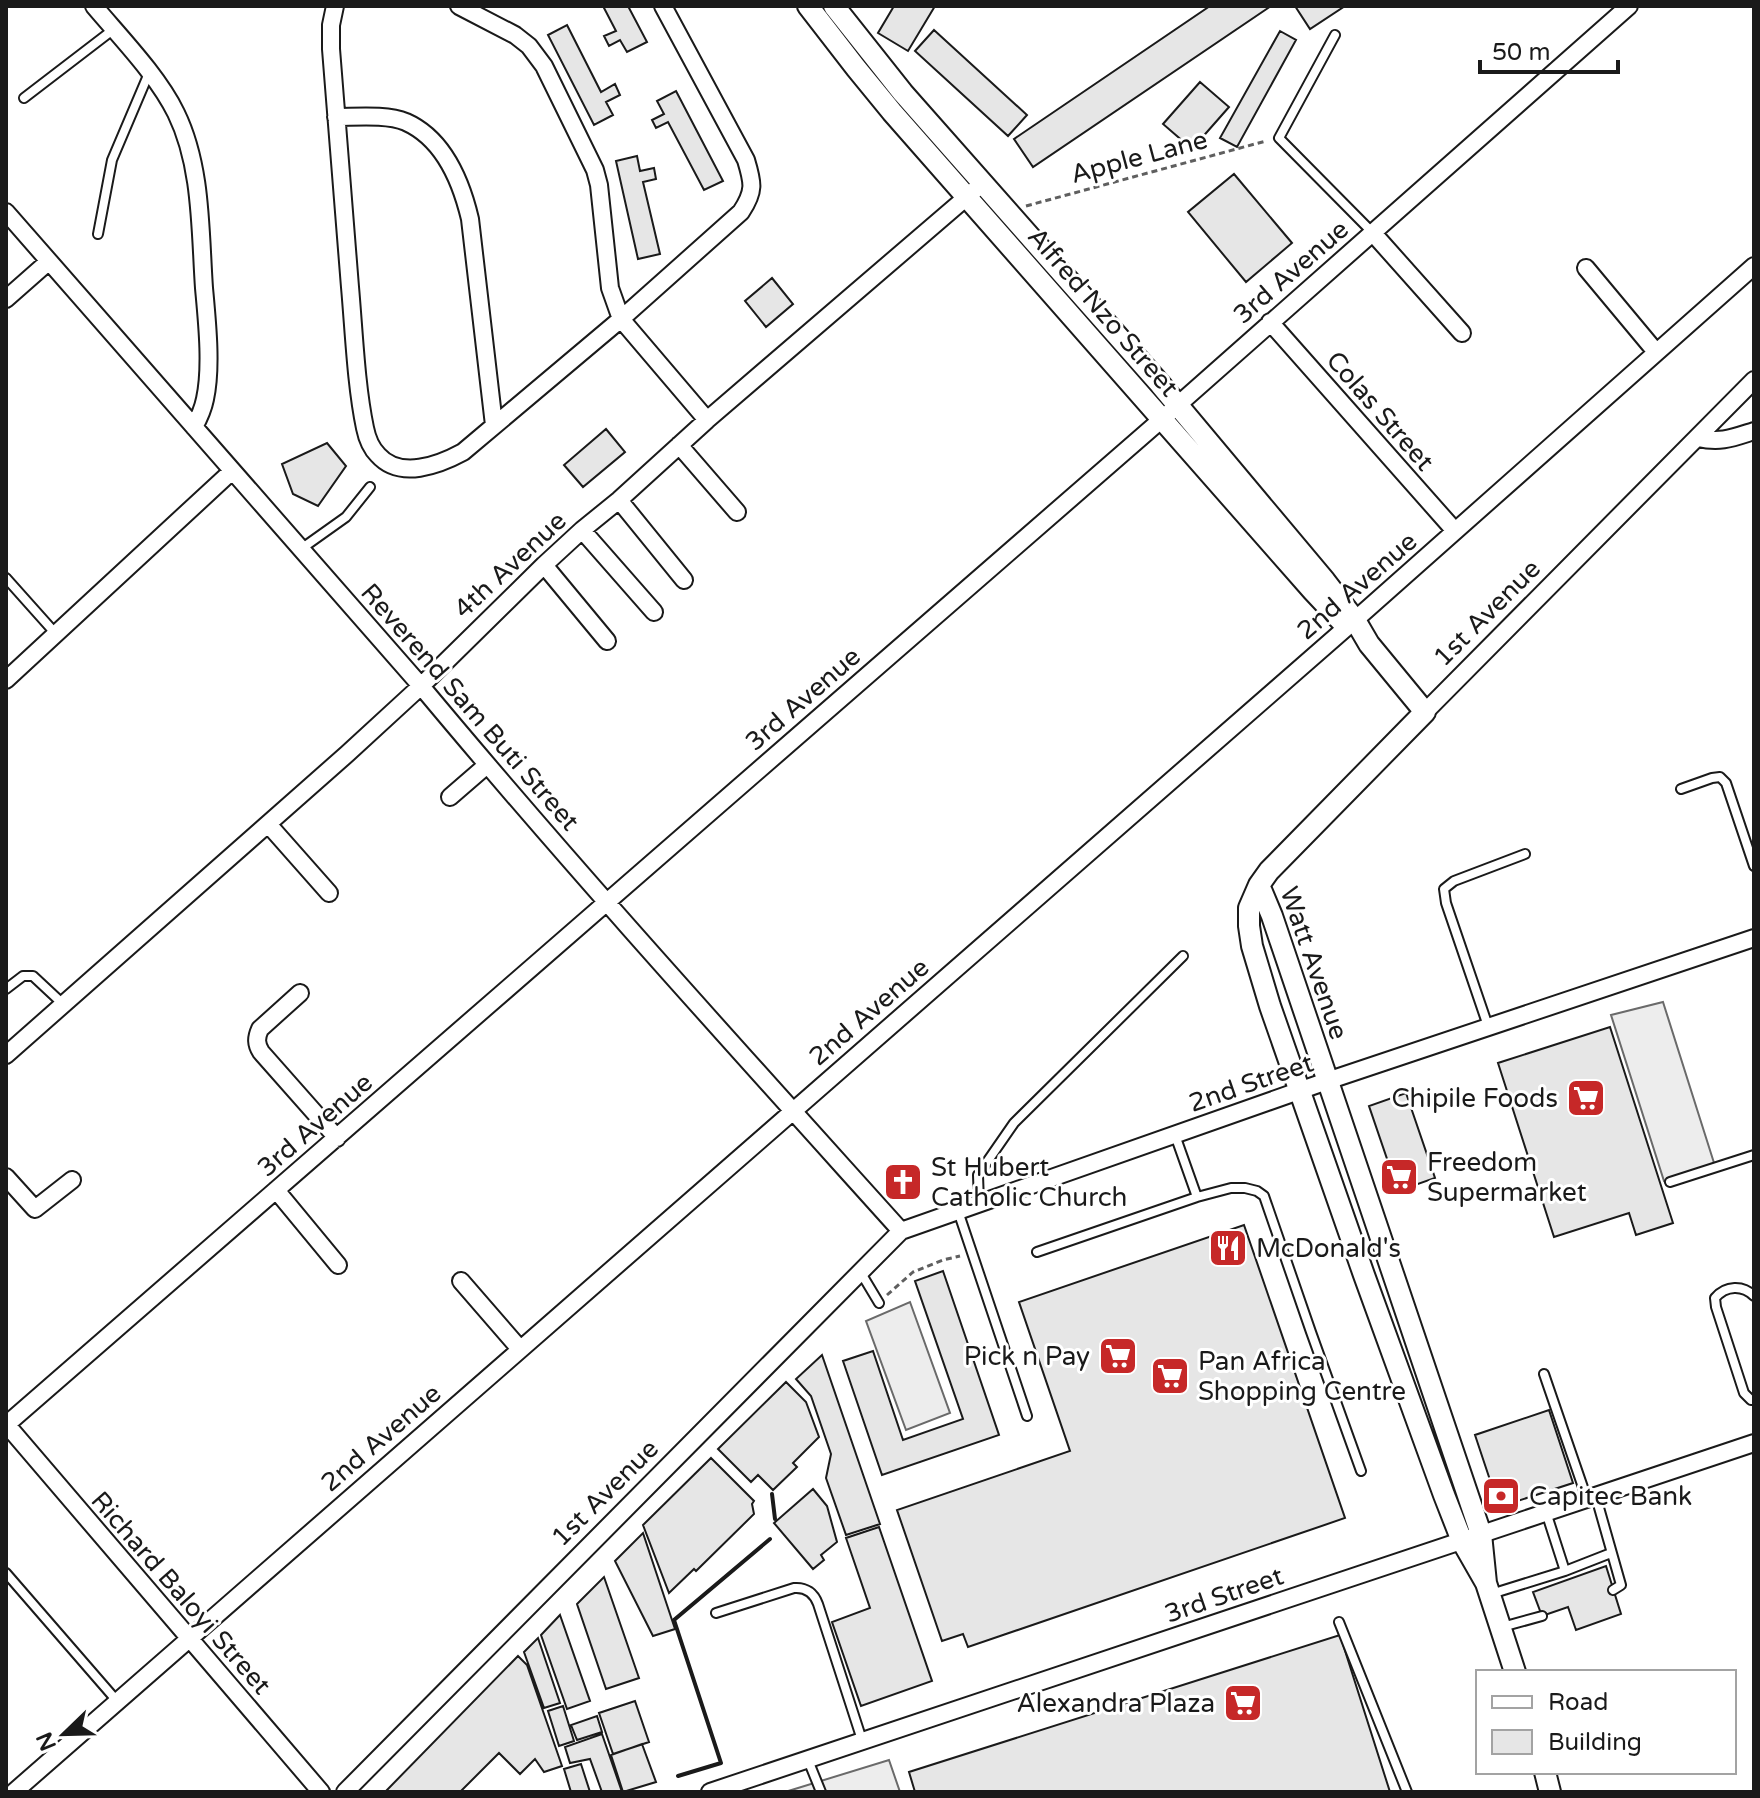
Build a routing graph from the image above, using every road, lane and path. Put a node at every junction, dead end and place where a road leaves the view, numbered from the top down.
1 (335, 6) edge
2 (461, 6) edge
3 (663, 6) edge
4 (808, 6) edge
5 (834, 6) edge
6 (1629, 6) edge
7 (97, 7) edge
8 (114, 29) junction
9 (1335, 35) dead end
10 (149, 73) junction
11 (24, 98) dead end
12 (336, 117) junction
13 (1279, 138) junction
14 (983, 183) junction
15 (967, 197) junction
16 (1007, 211) junction
17 (6, 212) edge
18 (1372, 232) junction
19 (98, 234) dead end
20 (48, 262) junction
21 (1754, 266) edge
22 (1586, 268) dead end
23 (6, 299) edge
24 (621, 319) junction
25 (1270, 322) junction
26 (1462, 333) dead end
27 (1656, 352) junction
28 (1754, 380) edge
29 (1170, 412) junction
30 (707, 420) junction
31 (494, 425) junction
32 (194, 427) junction
33 (1754, 431) edge
34 (1698, 438) junction
35 (679, 445) junction
36 (232, 471) junction
37 (370, 487) dead end
38 (619, 500) junction
39 (737, 512) dead end
40 (582, 530) junction
41 (1455, 531) junction
42 (301, 549) junction
43 (544, 565) junction
44 (6, 578) edge
45 (684, 580) dead end
46 (654, 612) dead end
47 (1351, 623) junction
48 (56, 634) junction
49 (607, 641) dead end
50 (6, 680) edge
51 (421, 686) junction
52 (1425, 712) junction
53 (487, 765) junction
54 (1681, 789) dead end
55 (450, 797) dead end
56 (268, 824) junction
57 (1525, 854) dead end
58 (1754, 866) edge
59 (1259, 885) junction
60 (329, 893) dead end
61 (607, 903) junction
62 (1754, 938) edge
63 (1183, 956) dead end
64 (6, 989) edge
65 (300, 993) dead end
66 (63, 1004) junction
67 (1488, 1027) junction
68 (6, 1055) edge
69 (1327, 1081) junction
70 (1299, 1092) junction
71 (793, 1111) junction
72 (1175, 1135) junction
73 (337, 1138) junction
74 (1754, 1155) edge
75 (6, 1177) edge
76 (72, 1180) dead end
77 (1670, 1182) dead end
78 (276, 1190) junction
79 (1197, 1197) junction
80 (979, 1203) junction
81 (957, 1211) junction
82 (901, 1231) junction
83 (1037, 1252) dead end
84 (971, 1254) junction
85 (338, 1265) dead end
86 (861, 1273) junction
87 (461, 1281) dead end
88 (1754, 1296) edge
89 (879, 1303) joint
90 (520, 1349) junction
91 (1544, 1374) dead end
92 (1754, 1400) edge
93 (1027, 1416) dead end
94 (6, 1425) edge
95 (1754, 1443) edge
96 (1361, 1471) dead end
97 (1592, 1498) junction
98 (1546, 1512) junction
99 (1471, 1538) junction
100 (1611, 1553) junction
101 (1565, 1571) junction
102 (6, 1573) edge
103 (1488, 1589) junction
104 (1613, 1590) dead end
105 (716, 1613) dead end
106 (1542, 1616) dead end
107 (1339, 1622) dead end
108 (1501, 1627) junction
109 (188, 1639) junction
110 (1514, 1670) edge
111 (117, 1701) junction
112 (862, 1741) junction
113 (808, 1760) junction
114 (14, 1792) edge
115 (321, 1792) edge
116 (345, 1792) edge
117 (710, 1792) edge
118 (821, 1792) edge
119 (1407, 1792) edge

1 - 12 street
2 - 24 street
3 - 24 street
4 - 15 street, Alfred Nzo Street
5 - 14 street, Alfred Nzo Street
6 - 18 street, 3rd Avenue
7 - 8 street
8 - 10 street
8 - 11 lane
9 - 13 lane
10 - 19 lane
10 - 32 street
12 - 31 street
12 - 31 street
13 - 16 path, Apple Lane
13 - 18 lane
14 - 15 street, 4th Avenue
14 - 16 street, Alfred Nzo Street
15 - 29 street, Alfred Nzo Street
15 - 30 street, 4th Avenue
16 - 29 street, Alfred Nzo Street
17 - 20 street, Reverend Sam Buti Street
18 - 25 street, 3rd Avenue
18 - 26 street
20 - 23 street
20 - 32 street, Reverend Sam Buti Street
21 - 27 street, 2nd Avenue
22 - 27 street
24 - 30 street
24 - 31 street
25 - 29 street, 3rd Avenue
25 - 41 street, Colas Street
27 - 41 street, 2nd Avenue
28 - 34 street, 1st Avenue
29 - 47 street, Alfred Nzo Street
29 - 61 street, 3rd Avenue
30 - 35 street, 4th Avenue
32 - 36 street, Reverend Sam Buti Street
33 - 34 street
34 - 52 street, 1st Avenue
35 - 38 street, 4th Avenue
35 - 39 street
36 - 42 street, Reverend Sam Buti Street
36 - 48 street
37 - 42 lane
38 - 40 street, 4th Avenue
38 - 45 street
40 - 43 street, 4th Avenue
40 - 46 street
41 - 47 street, 2nd Avenue
42 - 51 street, Reverend Sam Buti Street
43 - 49 street
43 - 51 street, 4th Avenue
44 - 48 lane
47 - 52 street, Alfred Nzo Street
47 - 71 street, 2nd Avenue
48 - 50 street
51 - 53 street, Reverend Sam Buti Street
51 - 56 street, 4th Avenue
52 - 59 street, 1st Avenue
53 - 55 street
53 - 61 street, Reverend Sam Buti Street
54 - 58 lane
56 - 60 street
56 - 66 street, 4th Avenue
57 - 67 lane
59 - 69 street, Watt Avenue
59 - 70 street, Watt Avenue
61 - 71 street, Reverend Sam Buti Street
61 - 73 street, 3rd Avenue
62 - 67 street, 2nd Street
63 - 80 lane
64 - 66 lane
65 - 73 street
66 - 68 street, 4th Avenue
67 - 69 street, 2nd Street
69 - 70 street, 2nd Street
69 - 99 street, Watt Avenue
70 - 72 street, 2nd Street
70 - 99 street, Watt Avenue
71 - 82 street, Reverend Sam Buti Street
71 - 90 street, 2nd Avenue
72 - 79 lane
72 - 80 street, 2nd Street
73 - 78 street, 3rd Avenue
74 - 77 lane
75 - 76 street
78 - 85 street
78 - 94 street, 3rd Avenue
79 - 83 lane
79 - 96 lane
80 - 81 street, 2nd Street
81 - 82 street, 2nd Street
81 - 84 lane
82 - 86 street, 1st Avenue
84 - 89 path
84 - 93 lane
86 - 89 lane
86 - 116 street, 1st Avenue
87 - 90 street
88 - 92 lane
90 - 109 street, 2nd Avenue
91 - 97 lane
94 - 109 street, Richard Baloyi Street
95 - 97 street, 3rd Street
97 - 98 street, 3rd Street
97 - 100 lane
98 - 99 street, 3rd Street
98 - 101 lane
99 - 103 street, Watt Avenue
99 - 112 street, 3rd Street
100 - 101 lane
100 - 104 lane
101 - 103 lane
102 - 111 lane
103 - 108 street, Watt Avenue
105 - 112 lane
106 - 108 lane
107 - 119 lane
108 - 110 street, Watt Avenue
109 - 111 street, 2nd Avenue
109 - 115 street, Richard Baloyi Street
111 - 114 street, 2nd Avenue
112 - 113 street, 3rd Street
113 - 117 street, 3rd Street
113 - 118 lane

